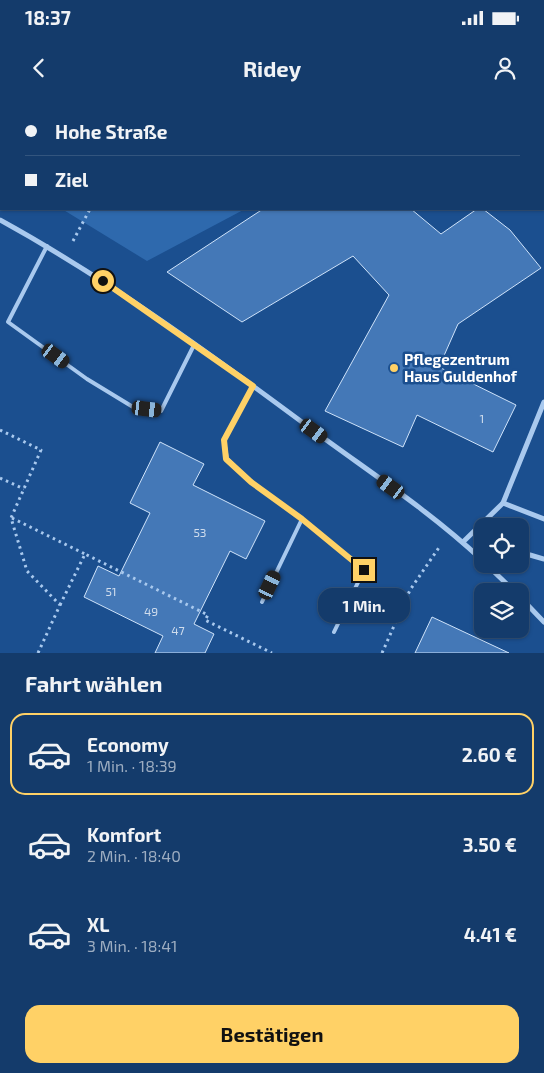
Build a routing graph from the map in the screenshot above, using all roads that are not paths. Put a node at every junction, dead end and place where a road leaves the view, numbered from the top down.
1 (0, 220) edge
2 (47, 246) junction
3 (194, 345) junction
4 (253, 386) junction
5 (544, 402) edge
6 (503, 503) junction
7 (302, 519) junction
8 (544, 519) edge
9 (463, 542) junction
10 (474, 552) edge
11 (530, 554) dead end
12 (544, 559) edge
13 (495, 573) edge
14 (506, 583) edge
15 (262, 602) dead end
16 (529, 606) edge
17 (544, 622) edge
18 (334, 632) dead end

1 - 2 street
2 - 3 street
2 - 3 lane
3 - 4 street
4 - 7 lane
4 - 9 street
5 - 6 street
6 - 8 street
6 - 9 street
7 - 15 lane
7 - 18 lane
9 - 10 street
11 - 12 street
13 - 14 street
16 - 17 street

